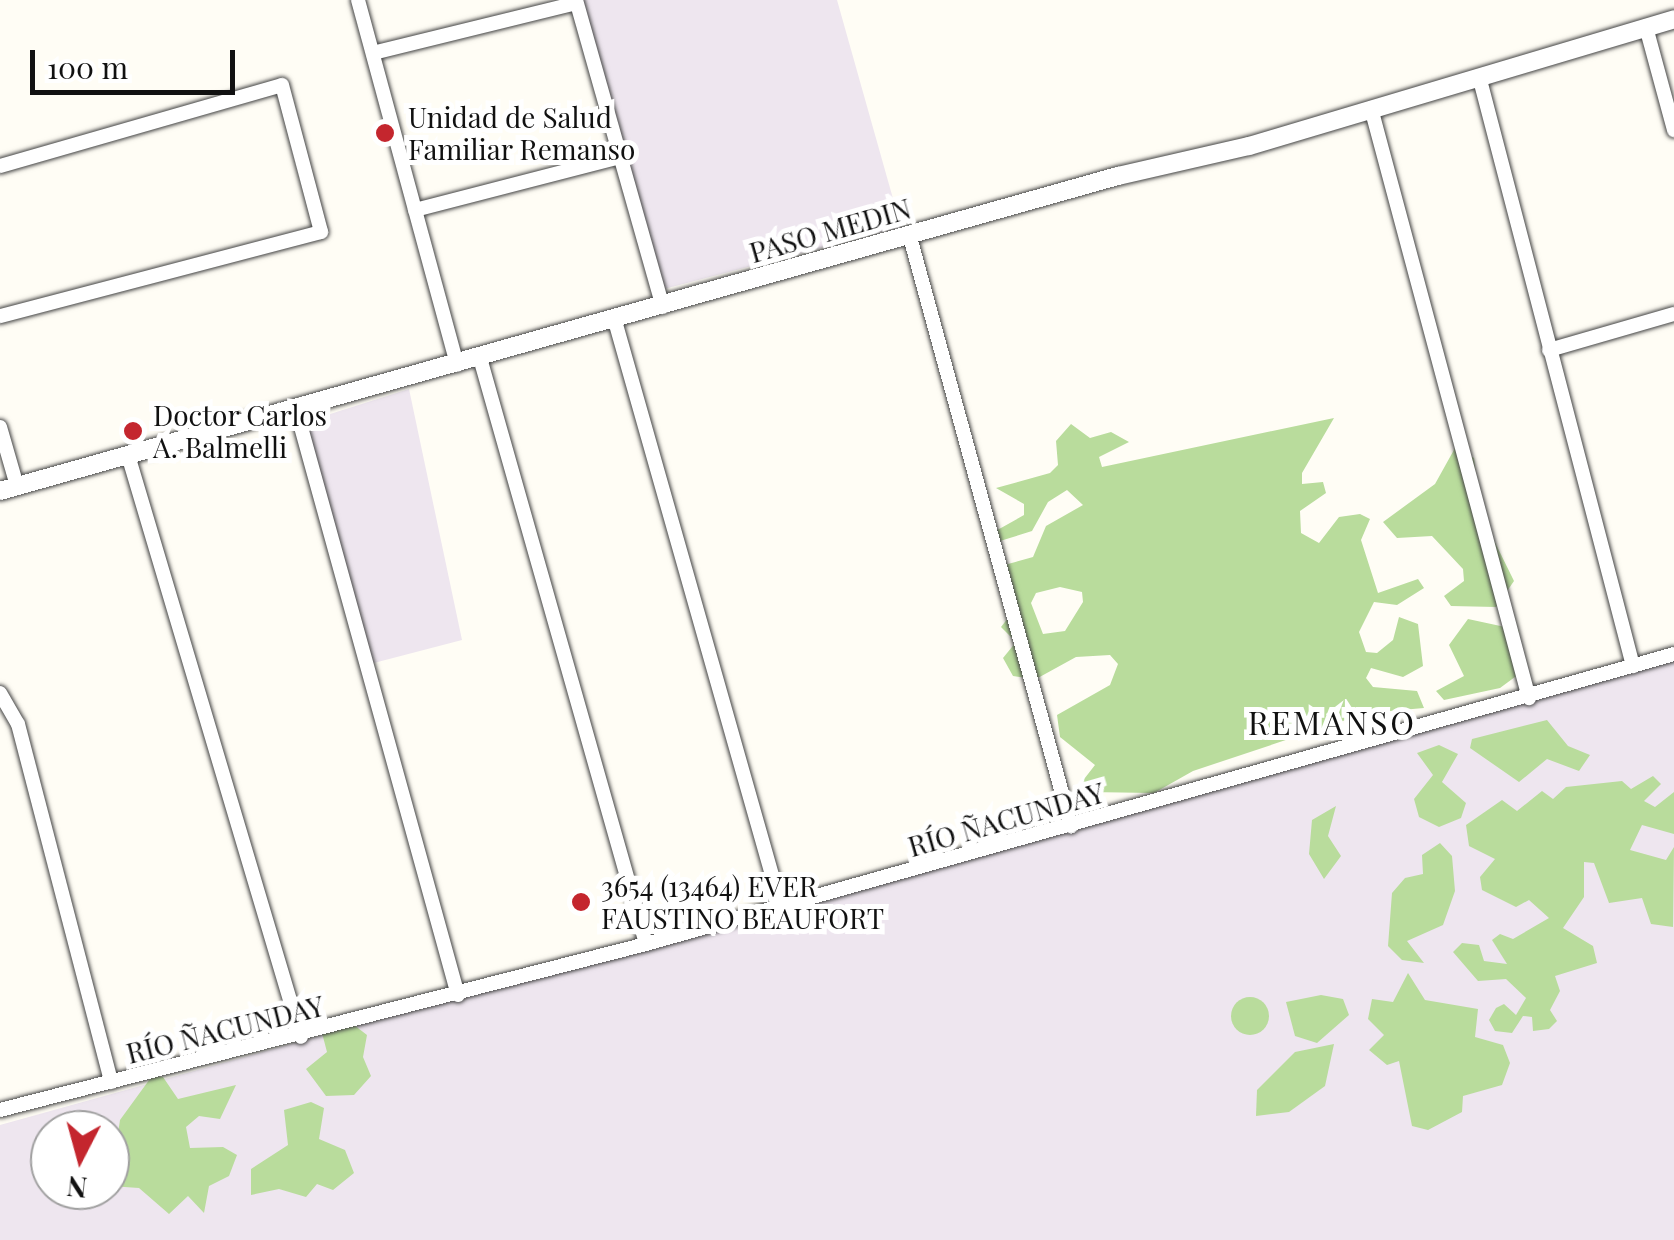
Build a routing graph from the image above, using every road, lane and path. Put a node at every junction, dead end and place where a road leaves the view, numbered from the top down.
1 (358, 0) edge
2 (576, 2) edge
3 (1674, 19) edge
4 (1646, 27) junction
5 (373, 53) junction
6 (1479, 76) junction
7 (1372, 108) junction
8 (1674, 130) edge
9 (620, 157) junction
10 (0, 166) edge
11 (416, 210) junction
12 (910, 236) junction
13 (663, 307) junction
14 (1674, 314) edge
15 (0, 316) edge
16 (615, 320) junction
17 (1549, 350) junction
18 (480, 358) junction
19 (458, 365) junction
20 (296, 409) junction
21 (0, 427) edge
22 (128, 456) junction
23 (9, 489) edge
24 (1674, 654) edge
25 (1633, 666) junction
26 (0, 693) edge
27 (1529, 698) junction
28 (1071, 826) junction
29 (782, 907) junction
30 (646, 944) junction
31 (458, 995) junction
32 (301, 1037) junction
33 (111, 1082) junction
34 (0, 1110) edge

1 - 5 street
2 - 5 street
2 - 9 street
3 - 4 street, PASO MEDIN
4 - 6 street, PASO MEDIN
4 - 8 street
5 - 11 street
6 - 7 street, PASO MEDIN
6 - 17 street
7 - 12 street, PASO MEDIN
7 - 27 street
9 - 11 street
9 - 13 street
10 - 15 street
11 - 19 street
12 - 13 street, PASO MEDIN
12 - 28 street
13 - 16 street, PASO MEDIN
14 - 17 street
16 - 18 street, PASO MEDIN
16 - 29 street
17 - 25 street
18 - 19 street, PASO MEDIN
18 - 30 street
19 - 20 street, PASO MEDIN
20 - 22 street, PASO MEDIN
20 - 31 street
21 - 23 street
22 - 23 street, PASO MEDIN
22 - 32 street
24 - 25 street, RÍO ÑACUNDAY
25 - 27 street, RÍO ÑACUNDAY
26 - 33 street
27 - 28 street, RÍO ÑACUNDAY
28 - 29 street, RÍO ÑACUNDAY
29 - 30 street, RÍO ÑACUNDAY
30 - 31 street, RÍO ÑACUNDAY
31 - 32 street, RÍO ÑACUNDAY
32 - 33 street, RÍO ÑACUNDAY
33 - 34 street, RÍO ÑACUNDAY

